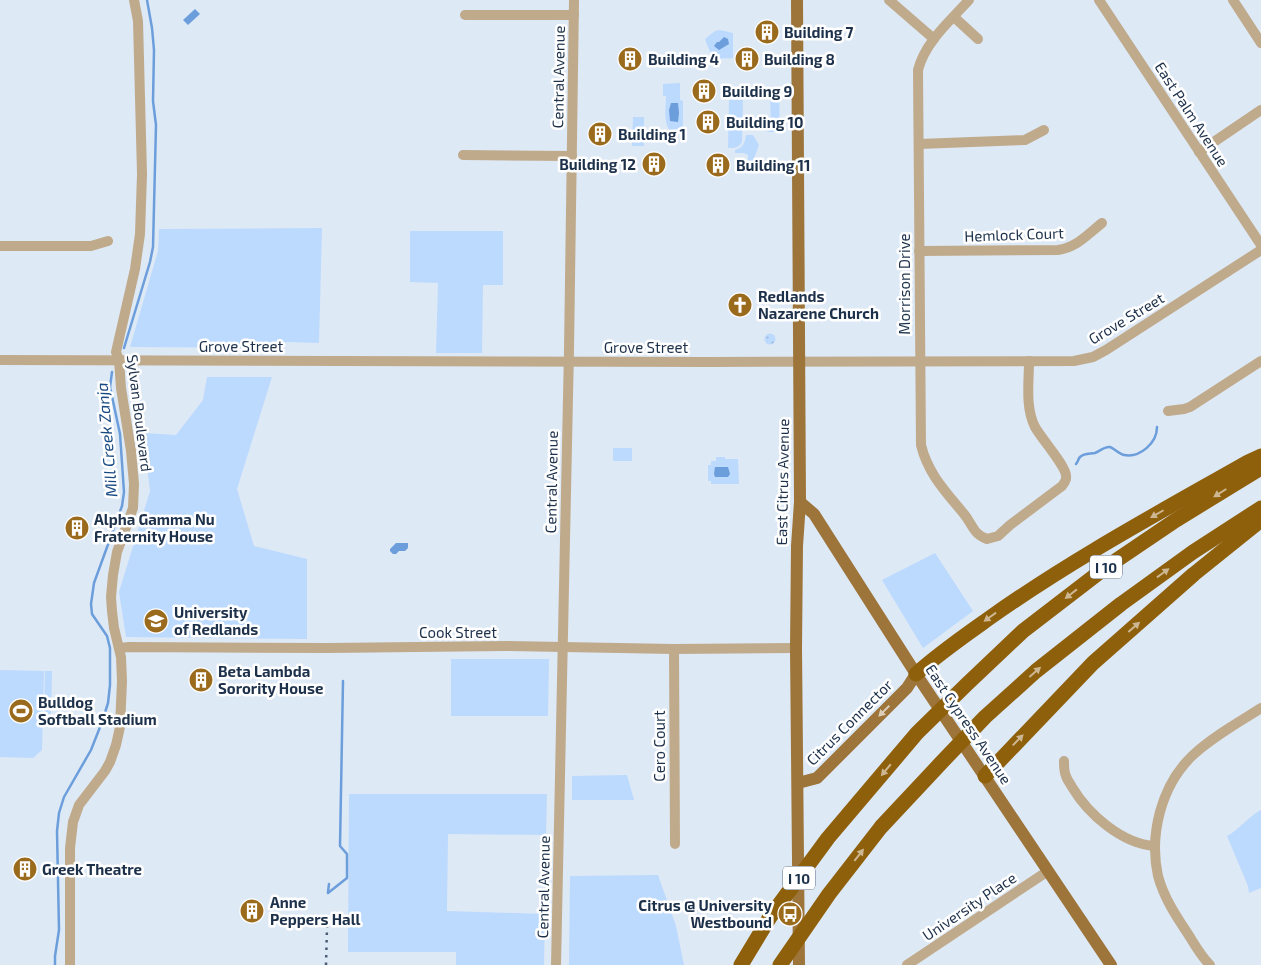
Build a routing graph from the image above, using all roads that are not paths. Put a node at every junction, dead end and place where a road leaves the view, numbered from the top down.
1 (134, 0) edge
2 (574, 0) edge
3 (797, 0) edge
4 (889, 0) edge
5 (969, 0) edge
6 (1099, 0) edge
7 (1233, 0) edge
8 (465, 15) dead end
9 (574, 15) junction
10 (954, 17) junction
11 (934, 39) junction
12 (978, 39) dead end
13 (1261, 43) edge
14 (1261, 110) edge
15 (1044, 130) dead end
16 (919, 144) junction
17 (1199, 152) junction
18 (463, 155) dead end
19 (572, 156) junction
20 (1102, 223) dead end
21 (108, 241) dead end
22 (1261, 245) edge
23 (0, 246) edge
24 (1261, 250) edge
25 (919, 251) junction
26 (0, 360) edge
27 (119, 360) junction
28 (1029, 361) junction
29 (1261, 361) edge
30 (568, 362) junction
31 (799, 362) junction
32 (919, 362) junction
33 (1168, 411) dead end
34 (1261, 456) edge
35 (1261, 468) edge
36 (800, 502) junction
37 (1261, 508) edge
38 (1261, 520) edge
39 (562, 647) junction
40 (119, 648) junction
41 (796, 648) junction
42 (674, 649) junction
43 (916, 674) junction
44 (1261, 708) edge
45 (1064, 761) dead end
46 (985, 776) junction
47 (798, 783) junction
48 (675, 844) dead end
49 (1155, 846) junction
50 (1048, 871) junction
51 (70, 965) edge
52 (556, 965) edge
53 (741, 965) edge
54 (780, 965) edge
55 (799, 965) edge
56 (907, 965) edge
57 (1111, 965) edge
58 (1210, 965) edge

1 - 27 street, Sylvan Boulevard
2 - 9 street, Central Avenue
3 - 31 main road, East Citrus Avenue
4 - 11 street
5 - 10 street, Morrison Drive
6 - 17 street, East Palm Avenue
7 - 13 street
8 - 9 street
9 - 19 street, Central Avenue
10 - 11 street, Morrison Drive
10 - 12 street
11 - 16 street, Morrison Drive
14 - 17 street
15 - 16 street
16 - 25 street, Morrison Drive
17 - 22 street, East Palm Avenue
18 - 19 street
19 - 30 street, Central Avenue
20 - 25 street, Hemlock Court
21 - 23 street
24 - 28 street, Grove Street
25 - 32 street, Morrison Drive
26 - 27 street, Grove Street
27 - 30 street, Grove Street
27 - 40 street, Sylvan Boulevard
28 - 32 street, Grove Street
28 - 32 street, Morrison Drive
29 - 33 street
30 - 31 street, Grove Street
30 - 39 street, Central Avenue
31 - 32 street, Grove Street
31 - 36 main road, East Citrus Avenue
34 -> 43 highway
35 -> 53 highway, I 10
36 - 41 main road, East Citrus Avenue
36 - 43 main road, East Cypress Avenue
54 -> 37 highway, I 10
46 -> 38 highway
39 - 40 street, Cook Street
39 - 42 street, Cook Street
39 - 52 street, Central Avenue
40 - 51 street, Sylvan Boulevard
41 - 42 street, Cook Street
41 - 47 main road, East Citrus Avenue
42 - 48 street, Cero Court
43 - 46 main road, East Cypress Avenue
43 -> 47 main road, Citrus Connector
44 - 49 street
45 - 49 street
46 - 50 main road, East Cypress Avenue
47 - 55 main road, East Citrus Avenue
49 - 58 street
50 - 56 street, University Place
50 - 57 main road, East Cypress Avenue

